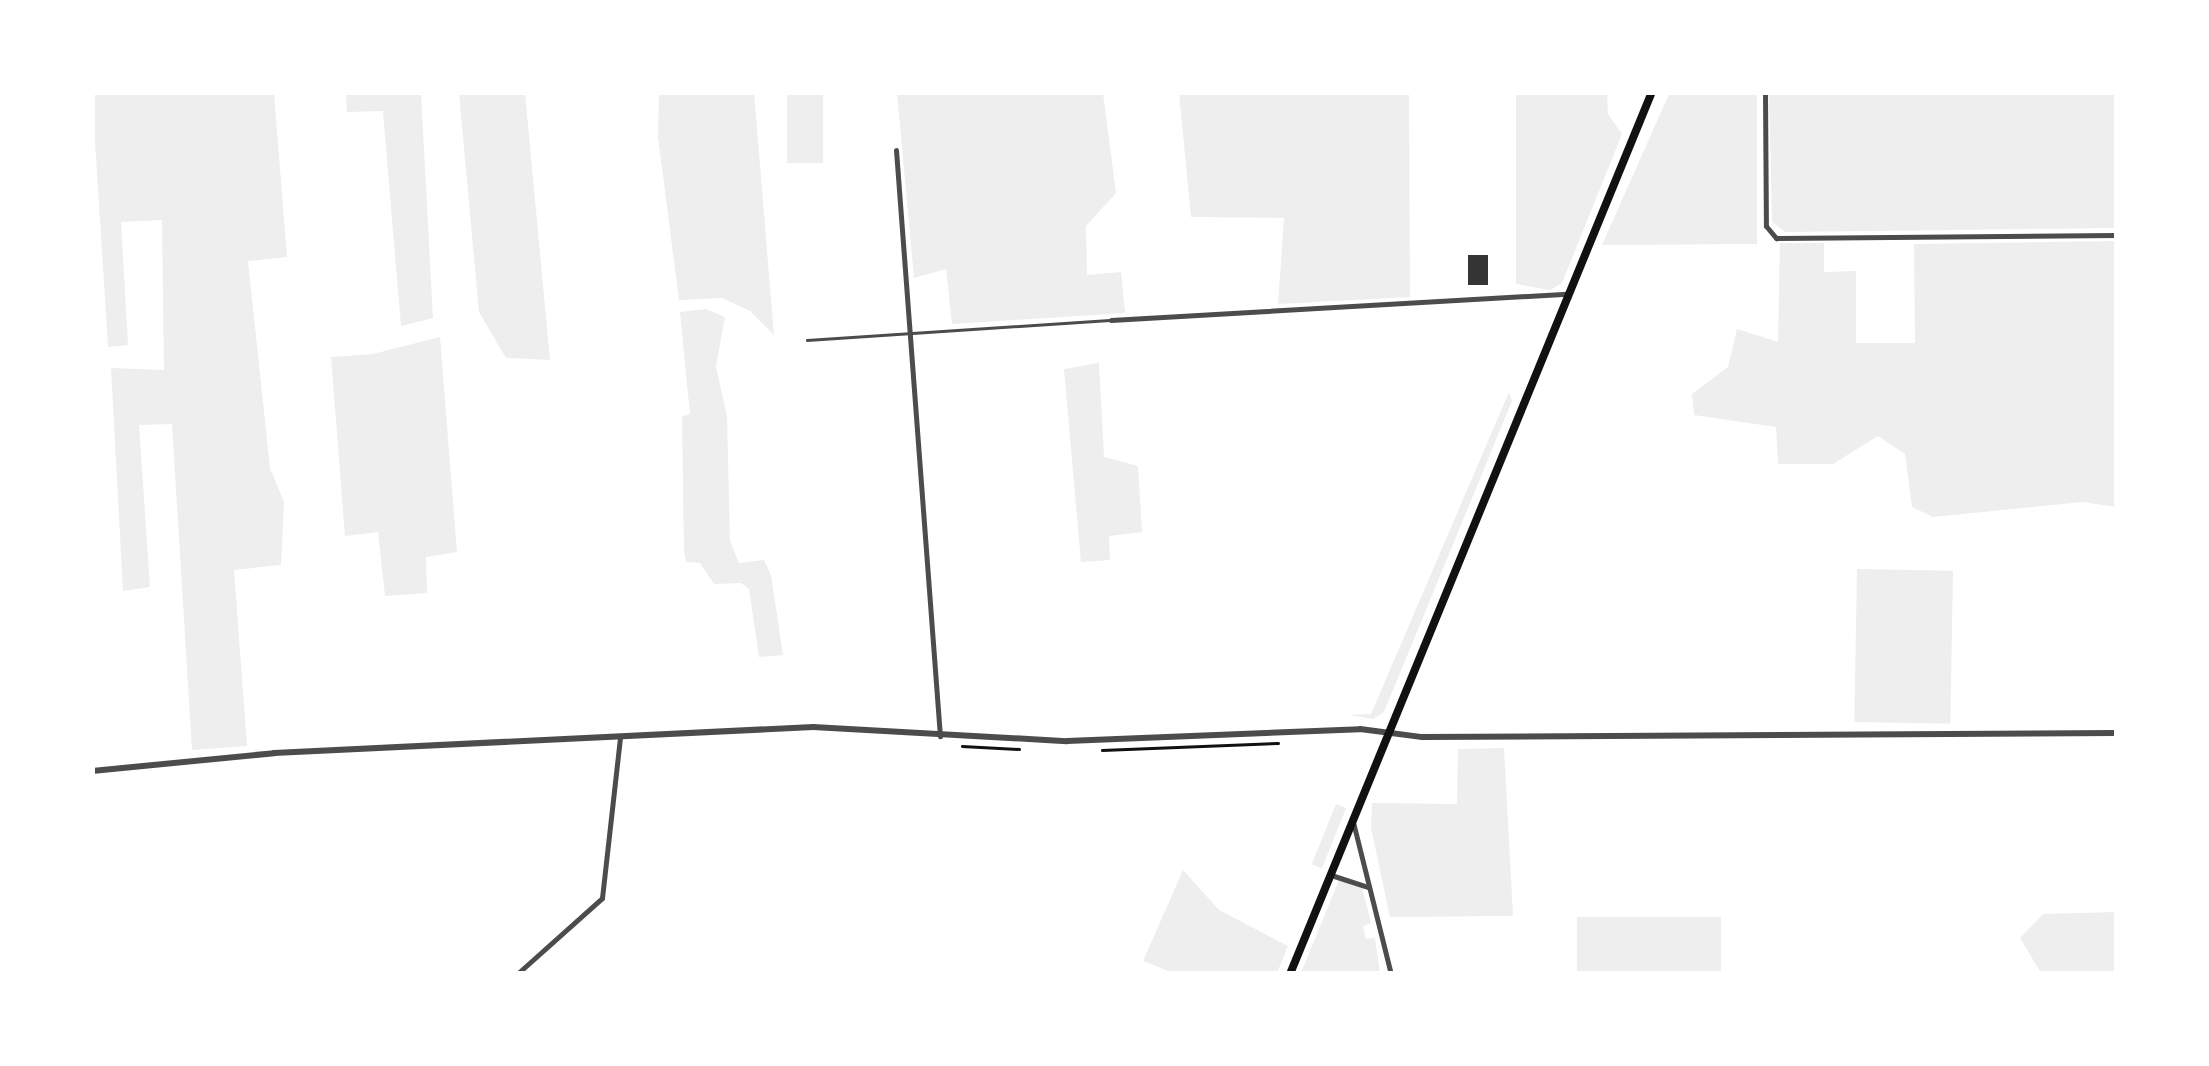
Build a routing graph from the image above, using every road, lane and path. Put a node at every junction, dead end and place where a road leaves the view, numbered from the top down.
1 (1652, 92) edge
2 (1765, 92) edge
3 (896, 150) dead end
4 (2116, 235) edge
5 (1569, 294) junction
6 (1111, 320) joint
7 (912, 330) junction
8 (807, 340) dead end
9 (2116, 733) edge
10 (620, 734) junction
11 (1389, 734) junction
12 (940, 736) junction
13 (1294, 742) dead end
14 (947, 744) dead end
15 (1028, 749) dead end
16 (1097, 750) dead end
17 (92, 770) edge
18 (1353, 822) junction
19 (1331, 875) junction
20 (1372, 889) junction
21 (517, 974) edge
22 (1290, 974) edge
23 (1392, 974) edge

1 - 5 main road
2 - 4 street
3 - 7 street
5 - 6 street
5 - 11 main road
6 - 7 lane
7 - 8 lane
7 - 12 street
9 - 11 street
10 - 12 street
10 - 17 street
10 - 21 street
11 - 12 street
11 - 18 main road
13 - 16 path
14 - 15 path
18 - 19 main road
18 - 20 street
19 - 20 street
19 - 22 main road
20 - 23 street

